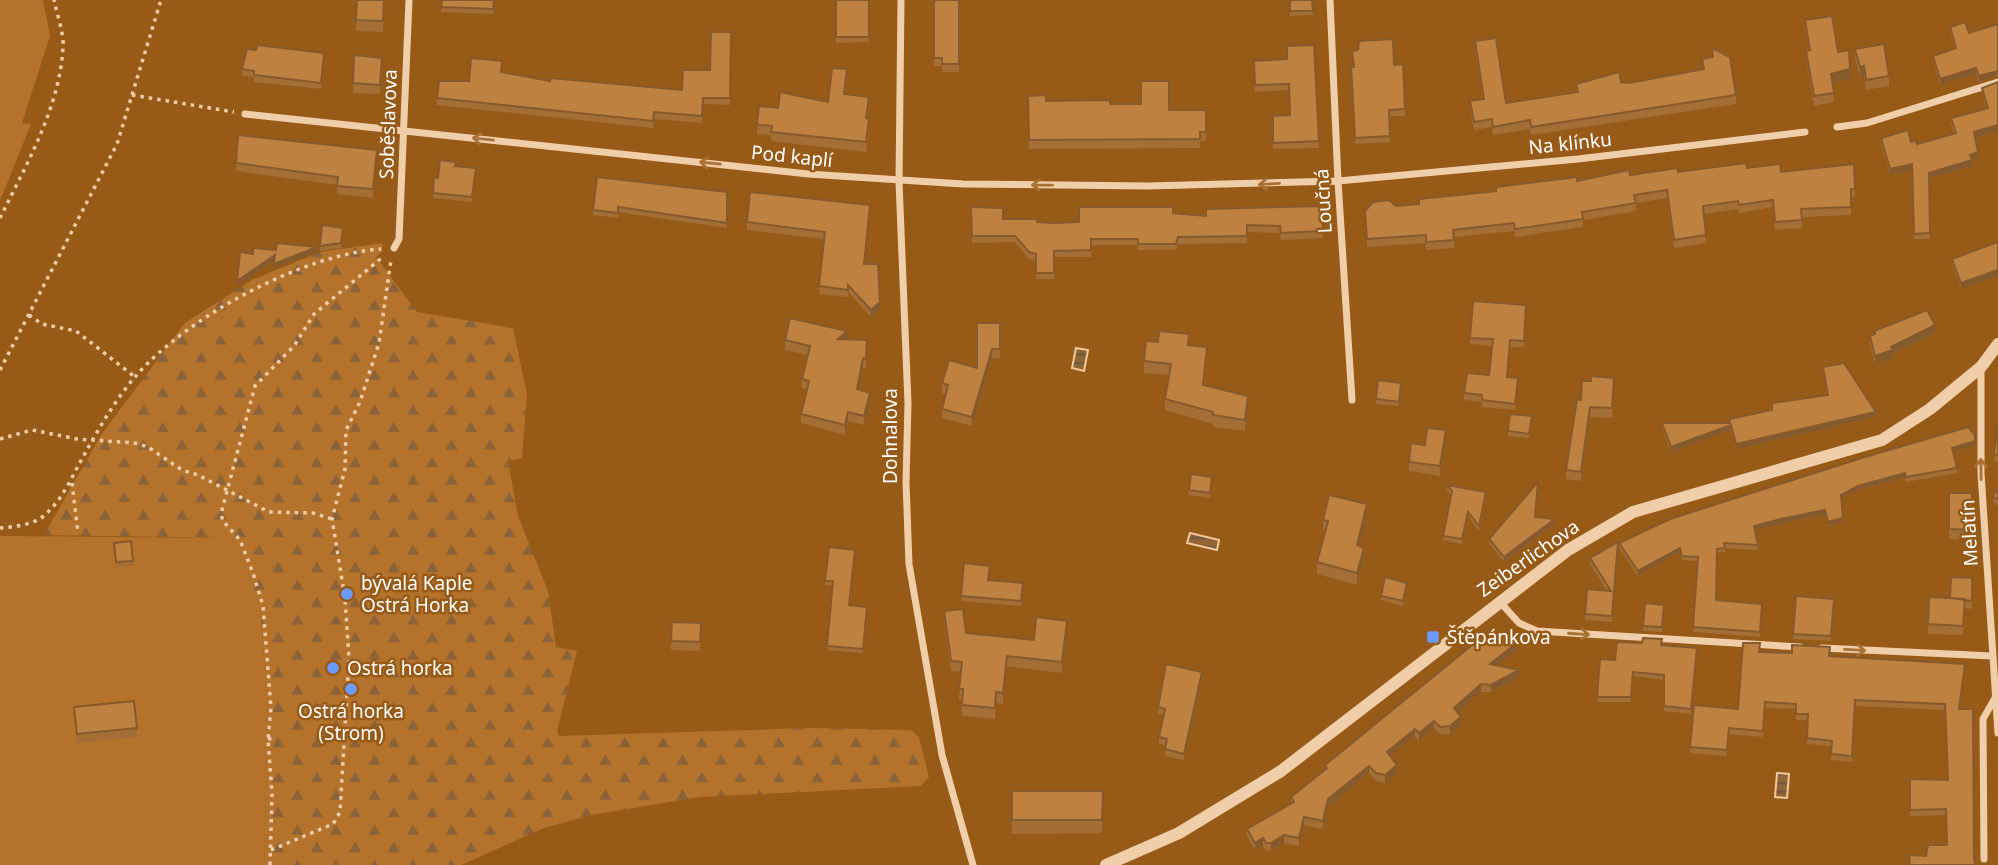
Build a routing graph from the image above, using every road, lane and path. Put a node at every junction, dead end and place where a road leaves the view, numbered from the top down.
1 (54, 0) edge
2 (161, 0) edge
3 (409, 0) edge
4 (901, 0) edge
5 (1330, 0) edge
6 (1998, 82) edge
7 (132, 95) junction
8 (245, 114) joint
9 (1837, 127) dead end
10 (403, 130) junction
11 (1805, 132) dead end
12 (1338, 181) junction
13 (900, 182) junction
14 (0, 218) edge
15 (394, 248) junction
16 (29, 315) junction
17 (1998, 344) edge
18 (1981, 367) junction
19 (0, 370) edge
20 (135, 377) junction
21 (1352, 400) dead end
22 (0, 439) edge
23 (92, 440) junction
24 (72, 483) junction
25 (226, 489) junction
26 (332, 519) junction
27 (0, 528) edge
28 (78, 533) dead end
29 (1499, 600) junction
30 (1992, 656) junction
31 (1996, 697) junction
32 (1998, 733) edge
33 (275, 738) dead end
34 (268, 739) junction
35 (271, 850) junction
36 (1984, 859) dead end
37 (270, 865) edge
38 (973, 865) edge
39 (1107, 865) edge

1 - 14 path
2 - 7 path
3 - 10 street, Soběslavova
4 - 13 street, Dohnalova
5 - 12 street, Loučná
6 - 9 street
7 - 8 path
7 - 16 path
8 - 10 street, Pod kaplí
13 -> 10 street, Pod kaplí
10 - 15 street, Soběslavova
11 - 12 street, Na klínku
12 -> 13 street, Pod kaplí
12 - 21 street, Loučná
13 - 38 street, Dohnalova
15 - 20 path
15 - 25 path
15 - 26 path
16 - 19 path
16 - 20 path
17 - 18 street, Zeiberlichova
18 - 29 street, Zeiberlichova
30 -> 18 street, Melatín
20 - 23 path
22 - 23 path
23 - 24 path
23 - 25 path
24 - 27 path
24 - 28 path
25 - 26 path
25 - 34 path
26 - 35 path
29 -> 30 street
29 - 39 street, Zeiberlichova
30 - 31 street, Melatín
31 - 32 street, Melatín
31 - 36 street, Melatín
33 - 34 path
34 - 35 path
35 - 37 path

